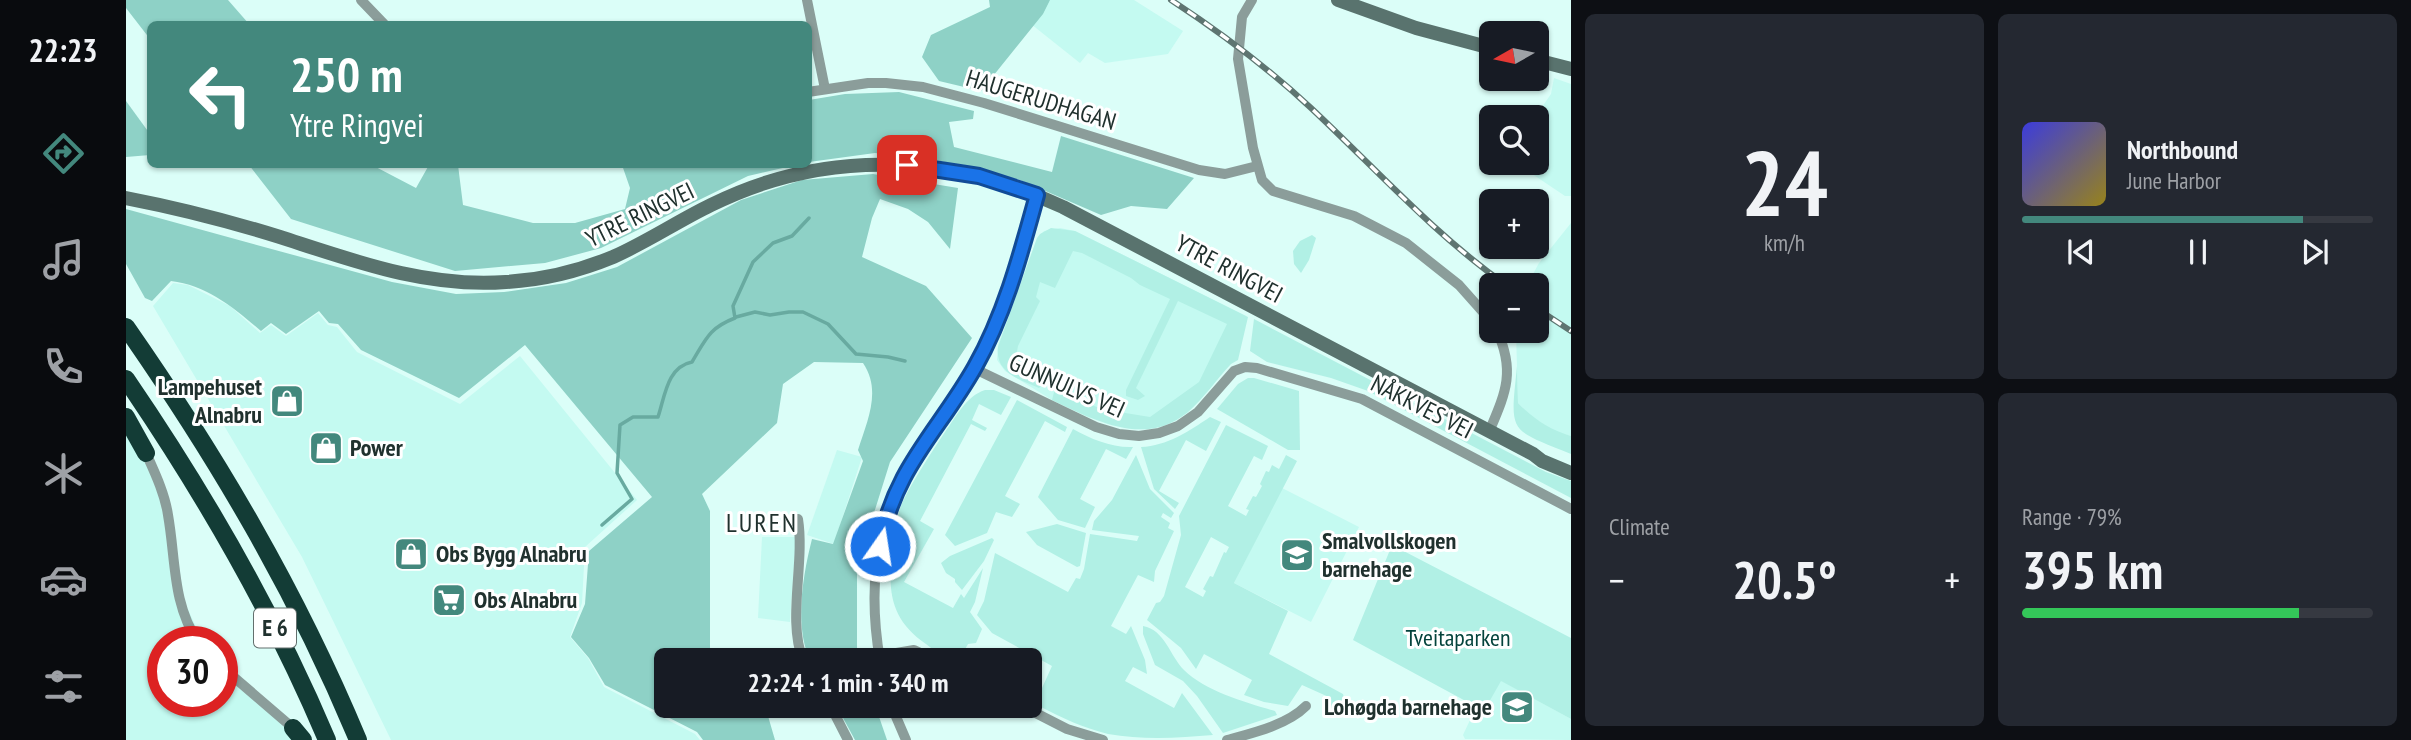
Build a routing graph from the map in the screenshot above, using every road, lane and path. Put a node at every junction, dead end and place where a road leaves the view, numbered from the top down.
1 (361, 0) edge
2 (807, 0) edge
3 (1252, 0) edge
4 (1338, 0) edge
5 (1245, 5) edge
6 (381, 21) edge
7 (811, 21) edge
8 (812, 25) edge
9 (1479, 45) edge
10 (1549, 63) edge
11 (1571, 69) edge
12 (825, 89) junction
13 (812, 91) edge
14 (1257, 166) junction
15 (1037, 195) junction
16 (126, 198) edge
17 (1479, 308) edge
18 (126, 327) edge
19 (1502, 343) edge
20 (1245, 367) joint
21 (975, 369) junction
22 (126, 379) edge
23 (126, 417) edge
24 (1489, 432) junction
25 (146, 453) joint
26 (1533, 454) junction
27 (1571, 464) edge
28 (1571, 473) edge
29 (1571, 509) edge
30 (798, 519) dead end
31 (189, 626) edge
32 (800, 648) edge
33 (878, 648) edge
34 (238, 681) edge
35 (1306, 706) dead end
36 (1042, 716) edge
37 (837, 718) edge
38 (897, 718) edge
39 (298, 734) edge
40 (327, 740) edge
41 (358, 740) edge
42 (848, 740) edge
43 (906, 740) edge
44 (1103, 740) edge
45 (1227, 740) edge

1 - 6 street
2 - 7 street
3 - 5 street
4 - 9 main road
5 - 14 street
8 - 12 street
10 - 11 main road
12 - 13 street, HAUGERUDHAGAN
12 - 14 street, HAUGERUDHAGAN
14 - 17 street
15 - 16 main road, YTRE RINGVEI
15 - 21 street
15 - 24 main road, YTRE RINGVEI
18 - 41 highway, E 6
19 - 24 street
20 - 21 street, GUNNULVS VEI
20 - 29 street, NÅKKVES VEI
21 - 33 street
22 - 40 highway, E 6
23 - 25 highway
24 - 26 main road, YTRE RINGVEI
25 - 31 street
26 - 27 main road, YTRE RINGVEI
26 - 28 main road, YTRE RINGVEI
30 - 32 street
34 - 39 street
35 - 45 street
36 - 44 street
37 - 42 street
38 - 43 street

